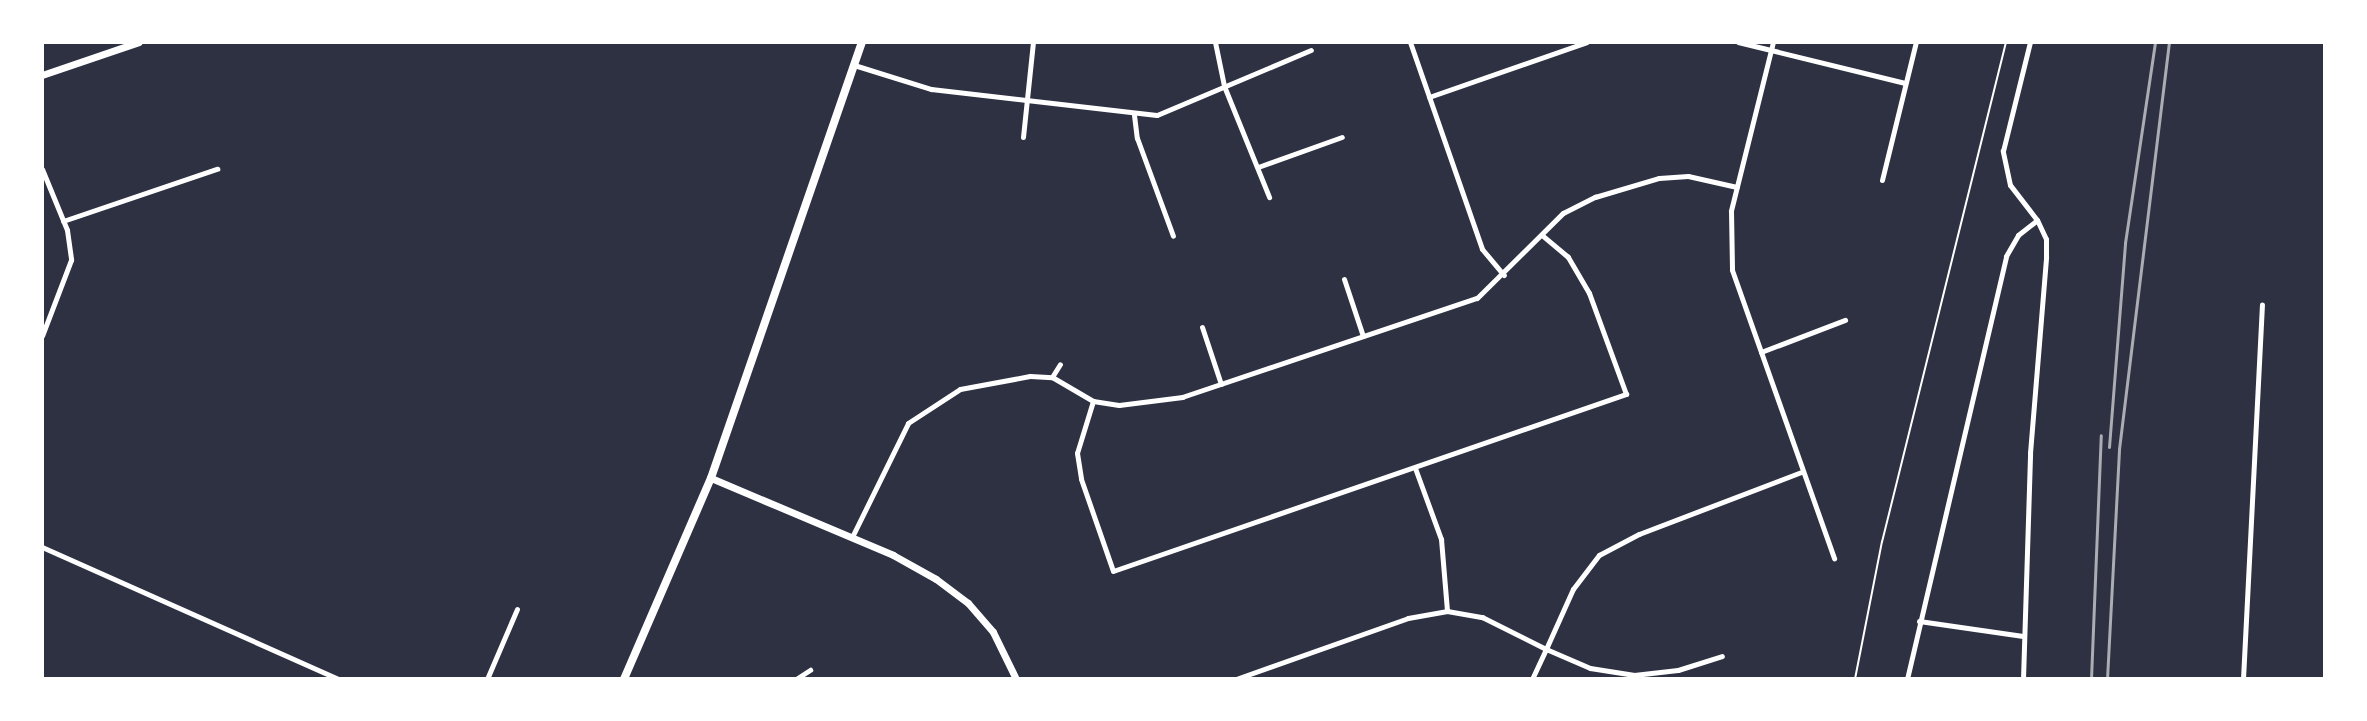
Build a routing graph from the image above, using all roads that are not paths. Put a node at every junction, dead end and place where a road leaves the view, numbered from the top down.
1 (139, 42) edge
2 (862, 42) edge
3 (1033, 42) edge
4 (1215, 42) edge
5 (1410, 42) edge
6 (1587, 42) edge
7 (1738, 42) edge
8 (1773, 42) edge
9 (1916, 42) edge
10 (2030, 42) edge
11 (1311, 50) dead end
12 (1770, 51) junction
13 (854, 65) junction
14 (42, 75) edge
15 (1905, 83) junction
16 (1224, 86) junction
17 (1429, 97) junction
18 (1028, 102) junction
19 (1134, 115) junction
20 (1023, 137) dead end
21 (1342, 137) dead end
22 (1258, 167) junction
23 (42, 169) edge
24 (217, 169) dead end
25 (1882, 180) dead end
26 (1737, 187) junction
27 (1269, 197) dead end
28 (2037, 220) junction
29 (63, 221) junction
30 (1542, 235) junction
31 (1173, 236) dead end
32 (1504, 275) junction
33 (1344, 279) dead end
34 (2262, 304) dead end
35 (1845, 320) dead end
36 (1202, 327) dead end
37 (42, 336) edge
38 (1363, 336) junction
39 (1761, 352) junction
40 (1060, 364) dead end
41 (1052, 377) junction
42 (1221, 384) junction
43 (1093, 401) junction
44 (1415, 468) junction
45 (1801, 472) junction
46 (711, 478) junction
47 (852, 537) junction
48 (42, 547) edge
49 (1834, 558) dead end
50 (517, 609) dead end
51 (1447, 611) junction
52 (1919, 621) junction
53 (2023, 636) junction
54 (1546, 649) junction
55 (1722, 656) dead end
56 (810, 670) dead end
57 (339, 679) edge
58 (487, 679) edge
59 (624, 679) edge
60 (796, 679) edge
61 (1016, 679) edge
62 (1236, 679) edge
63 (1532, 679) edge
64 (1907, 679) edge
65 (2023, 679) edge
66 (2243, 679) edge

1 - 14 street
2 - 13 main road
3 - 18 street
4 - 16 street
5 - 17 street
6 - 17 street
7 - 12 street
8 - 12 street
9 - 15 street
10 - 28 street
11 - 16 street
12 - 15 street
12 - 26 street
13 - 18 street
13 - 46 main road
15 - 25 street
16 - 19 street
16 - 22 street
17 - 32 street
18 - 19 street
18 - 20 street
19 - 31 street
21 - 22 street
22 - 27 street
23 - 29 street
24 - 29 street
26 - 30 street
26 - 39 street
28 - 52 street
28 - 53 street
29 - 37 street
30 - 32 street
30 - 44 street
32 - 38 street
33 - 38 street
34 - 66 street
35 - 39 street
36 - 42 street
38 - 42 street
39 - 45 street
40 - 41 street
41 - 43 street
41 - 47 street
42 - 43 street
43 - 44 street
44 - 51 street
45 - 49 street
45 - 54 street
46 - 47 street
46 - 59 main road
47 - 61 street
48 - 57 street
50 - 58 street
51 - 54 street
51 - 62 street
52 - 53 street
52 - 64 street
53 - 65 street
54 - 55 street
54 - 63 street
56 - 60 street

